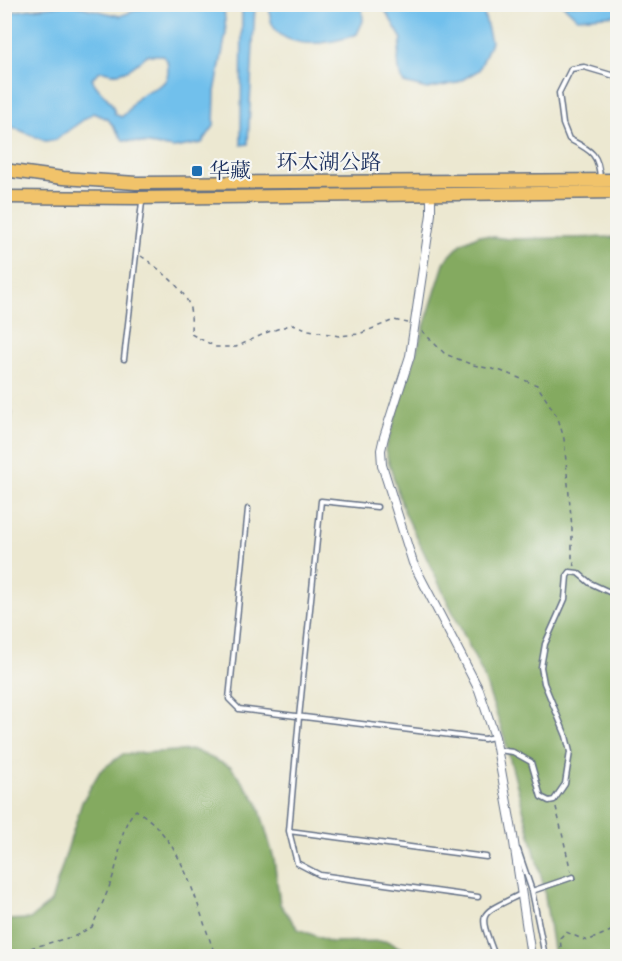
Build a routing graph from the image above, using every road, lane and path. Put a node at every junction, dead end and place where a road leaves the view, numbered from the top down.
1 (618, 77) edge
2 (4, 170) edge
3 (618, 180) edge
4 (142, 183) junction
5 (601, 186) junction
6 (618, 192) edge
7 (431, 195) junction
8 (4, 197) edge
9 (143, 198) junction
10 (136, 253) junction
11 (414, 325) junction
12 (124, 359) dead end
13 (377, 507) dead end
14 (248, 509) dead end
15 (578, 573) junction
16 (618, 596) edge
17 (299, 717) junction
18 (495, 737) junction
19 (498, 750) junction
20 (554, 800) junction
21 (289, 831) junction
22 (513, 836) junction
23 (486, 857) dead end
24 (573, 877) joint
25 (532, 891) junction
26 (522, 894) junction
27 (478, 897) dead end
28 (618, 928) edge
29 (5, 957) edge
30 (224, 957) edge
31 (495, 957) edge
32 (531, 957) edge
33 (545, 957) edge
34 (562, 957) edge

1 - 5 lane
2 - 4 highway, 环太湖公路
3 - 5 highway, 环太湖公路
4 - 5 highway, 环太湖公路
4 - 9 lane
5 - 6 highway, 环太湖公路
5 - 7 highway, 环太湖公路
7 - 9 highway, 环太湖公路
7 - 11 street
8 - 9 highway, 环太湖公路
9 - 10 lane
10 - 11 path
10 - 12 lane
11 - 15 path
11 - 18 street
13 - 17 lane
14 - 17 lane
15 - 16 lane
15 - 20 lane
17 - 18 lane
17 - 21 lane
18 - 19 street
19 - 20 lane
19 - 22 street
20 - 24 path
21 - 23 lane
21 - 27 lane
22 - 25 lane
22 - 26 street
24 - 25 lane
25 - 33 lane
26 - 31 lane
26 - 32 street
28 - 34 path
29 - 30 path

